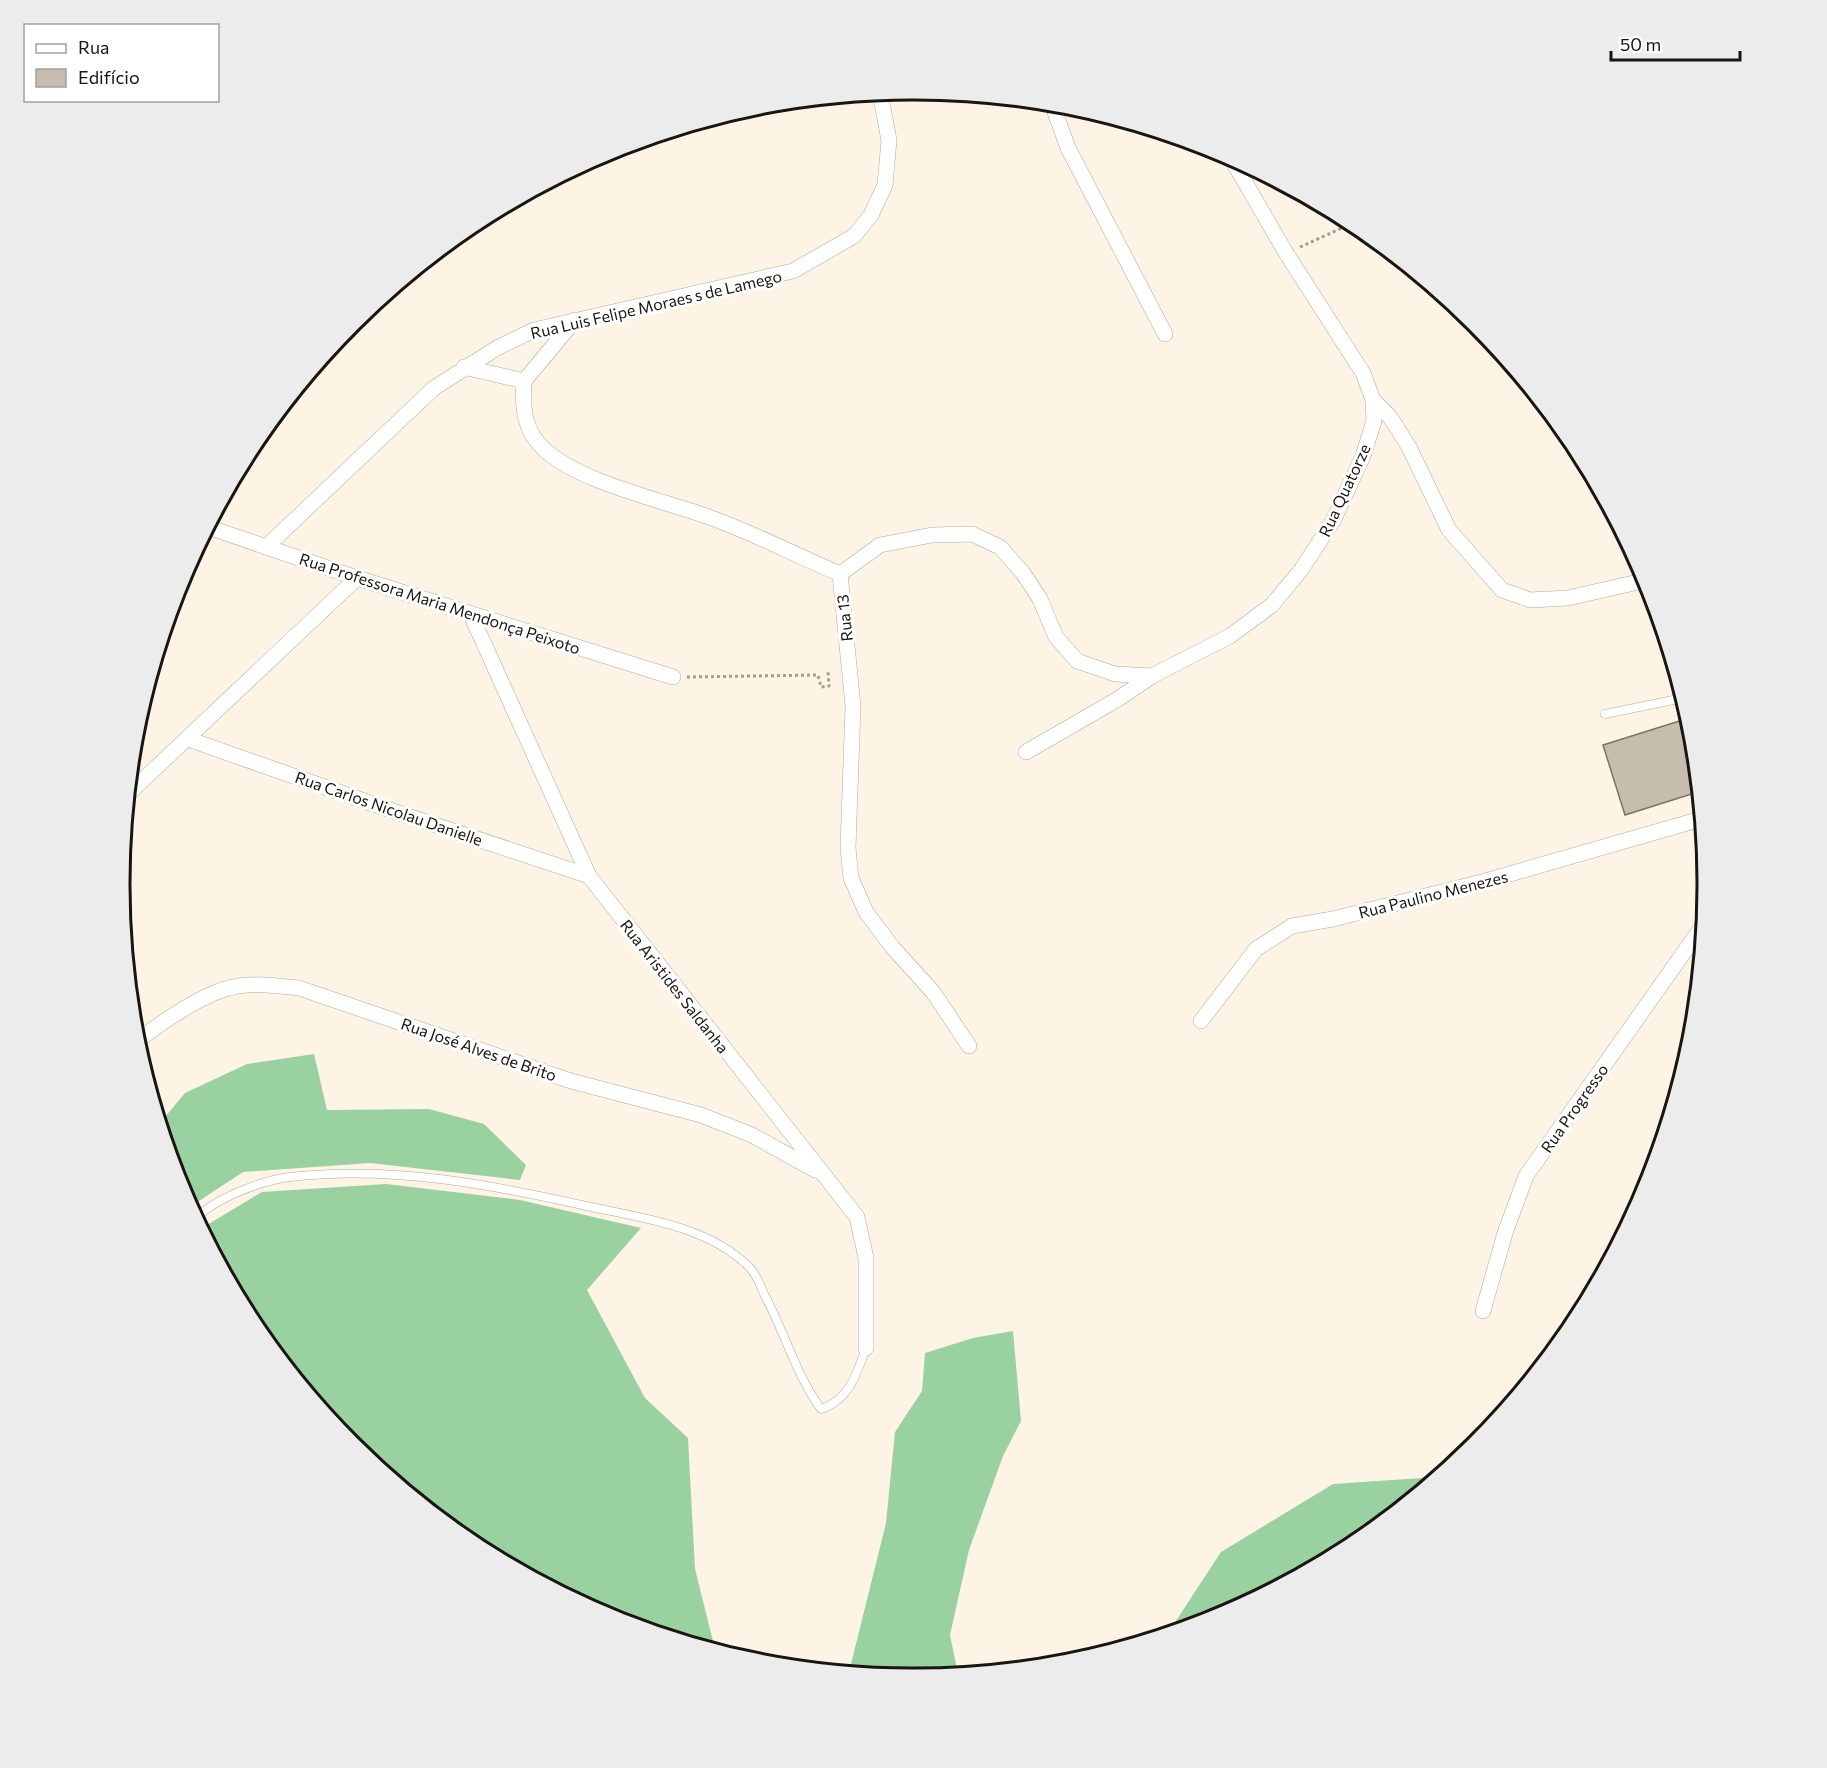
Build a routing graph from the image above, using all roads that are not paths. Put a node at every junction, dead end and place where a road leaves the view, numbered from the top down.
1 (882, 101) edge
2 (1056, 114) edge
3 (1239, 172) edge
4 (575, 320) junction
5 (1164, 334) dead end
6 (464, 367) junction
7 (524, 381) junction
8 (1373, 400) junction
9 (215, 529) edge
10 (266, 547) junction
11 (840, 574) junction
12 (357, 578) junction
13 (1636, 582) edge
14 (471, 615) junction
15 (1152, 676) junction
16 (673, 677) road end
17 (1674, 700) edge
18 (1605, 714) dead end
19 (188, 740) junction
20 (1026, 752) dead end
21 (137, 786) edge
22 (1694, 821) edge
23 (589, 876) junction
24 (1695, 937) edge
25 (1201, 1021) dead end
26 (145, 1035) edge
27 (969, 1046) dead end
28 (822, 1175) junction
29 (203, 1213) edge
30 (1484, 1311) dead end
31 (866, 1348) joint

1 - 4 street, Rua Luis Felipe Moraes s de Lamego
2 - 5 street
3 - 8 street, Rua Quatorze
4 - 6 street, Rua Luis Felipe Moraes s de Lamego
4 - 7 street
6 - 7 street
6 - 10 street, Rua Luis Felipe Moraes s de Lamego
7 - 11 street, Rua 13
8 - 13 street
8 - 15 street, Rua Quatorze
9 - 10 street, Rua Professora Maria Mendonça Peixoto
10 - 12 street, Rua Professora Maria Mendonça Peixoto
11 - 15 street
11 - 27 street, Rua 13
12 - 14 street, Rua Professora Maria Mendonça Peixoto
12 - 19 street
14 - 16 street, Rua Professora Maria Mendonça Peixoto
14 - 23 street, Rua Aristides Saldanha
15 - 20 street, Rua Quatorze
17 - 18 lane
19 - 21 street
19 - 23 street, Rua Carlos Nicolau Danielle
22 - 25 street, Rua Paulino Menezes
23 - 28 street, Rua Aristides Saldanha
24 - 30 street, Rua Progresso
26 - 28 street, Rua José Alves de Brito
28 - 31 street, Rua Aristides Saldanha
29 - 31 lane

